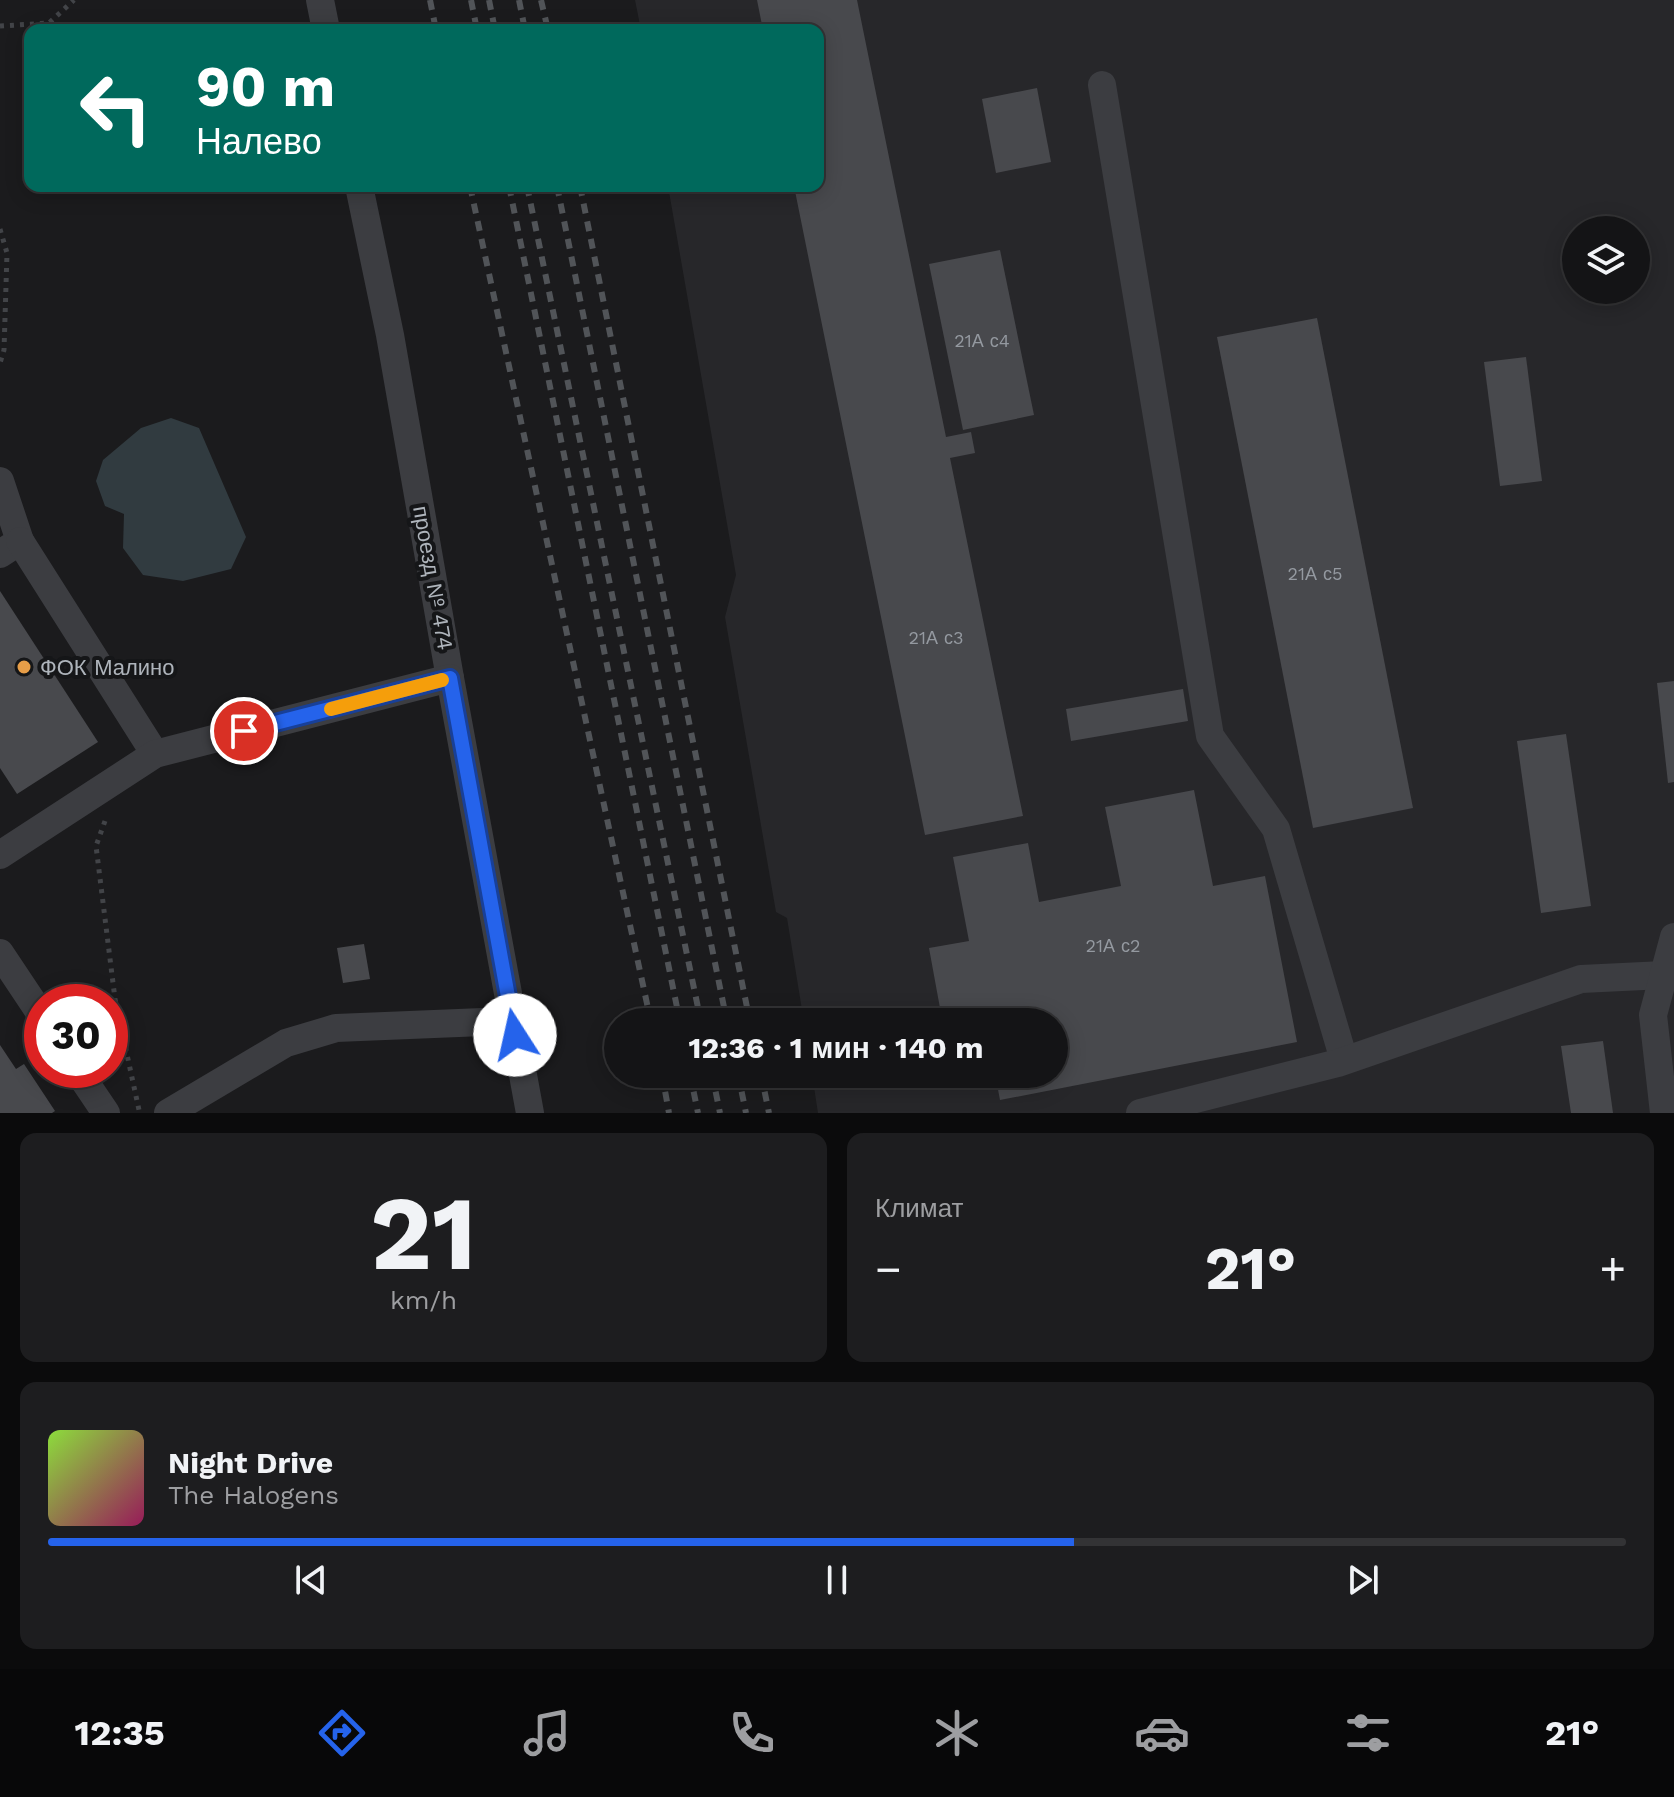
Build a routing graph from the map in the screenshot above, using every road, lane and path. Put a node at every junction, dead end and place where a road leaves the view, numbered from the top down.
1 (74, 0) edge
2 (320, 0) edge
3 (33, 24) edge
4 (325, 24) edge
5 (24, 25) edge
6 (0, 26) edge
7 (1102, 85) dead end
8 (360, 192) edge
9 (0, 229) edge
10 (0, 363) edge
11 (0, 481) edge
12 (10, 548) edge
13 (450, 678) junction
14 (155, 754) junction
15 (105, 819) dead end
16 (0, 855) edge
17 (1674, 937) edge
18 (0, 953) edge
19 (1664, 975) junction
20 (24, 989) edge
21 (515, 1035) junction
22 (1344, 1060) junction
23 (89, 1088) edge
24 (106, 1113) edge
25 (140, 1113) edge
26 (168, 1113) edge
27 (530, 1113) edge
28 (1140, 1113) edge
29 (1664, 1113) edge

1 - 3 path
2 - 4 street
5 - 6 path
7 - 22 street
8 - 13 street, проезд № 474
9 - 10 path
11 - 12 street
12 - 14 street
13 - 14 street
13 - 21 street, проезд № 474
14 - 16 street
15 - 25 path
17 - 19 street
18 - 20 street
19 - 22 street
19 - 29 street
21 - 26 street
21 - 27 street, проезд № 474
22 - 28 street
23 - 24 street

